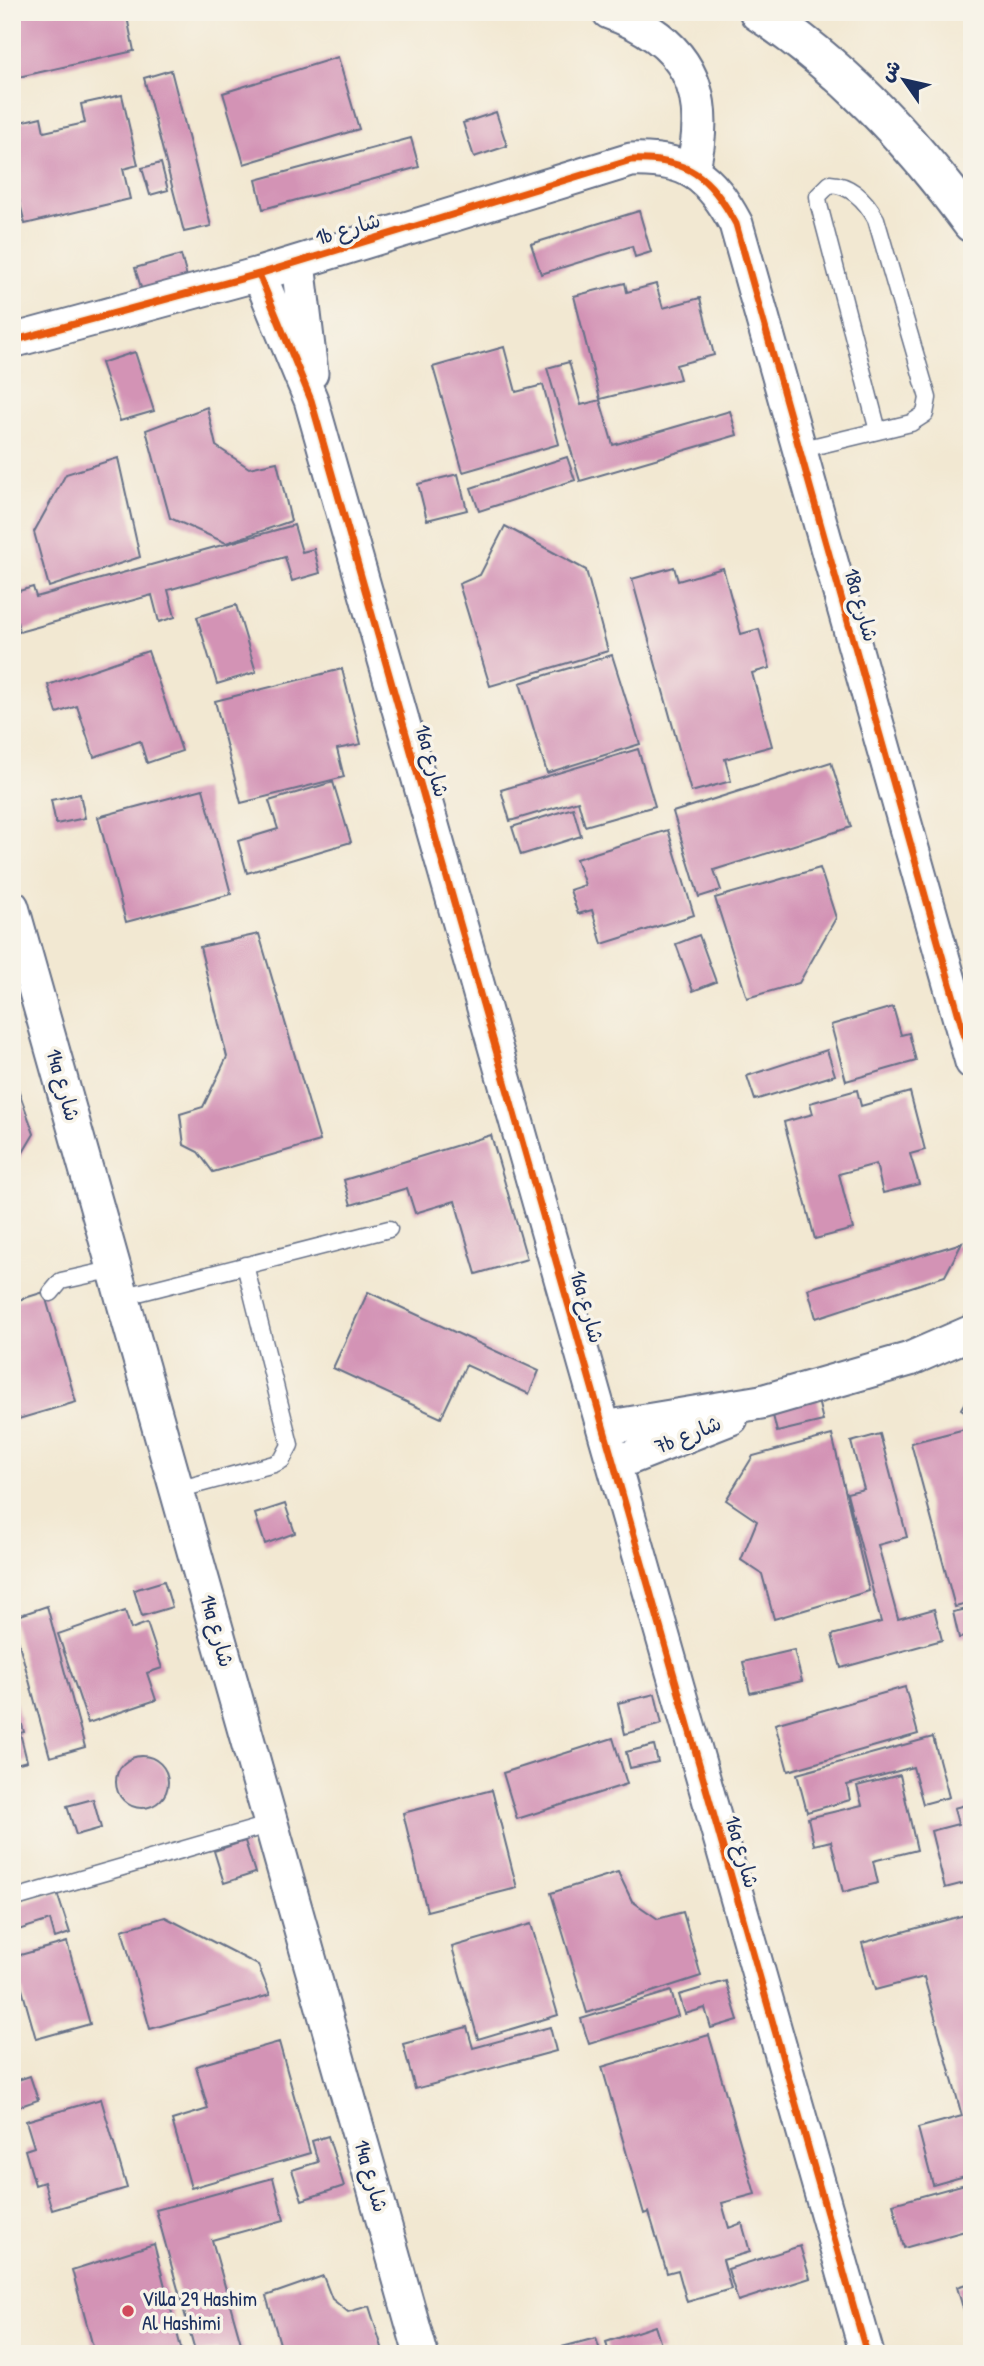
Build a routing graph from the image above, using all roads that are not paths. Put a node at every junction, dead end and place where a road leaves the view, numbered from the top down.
1 (608, 12) edge
2 (759, 12) edge
3 (692, 171) junction
4 (972, 223) edge
5 (298, 263) junction
6 (259, 274) junction
7 (12, 341) edge
8 (311, 400) junction
9 (878, 431) junction
10 (799, 450) junction
11 (12, 907) edge
12 (972, 1062) edge
13 (389, 1229) dead end
14 (245, 1265) junction
15 (118, 1283) junction
16 (51, 1293) dead end
17 (972, 1332) edge
18 (972, 1355) edge
19 (910, 1359) junction
20 (761, 1402) junction
21 (604, 1428) junction
22 (614, 1464) junction
23 (177, 1490) junction
24 (271, 1824) junction
25 (12, 1899) edge
26 (421, 2354) edge
27 (867, 2354) edge

1 - 3 street
2 - 4 highway
3 - 5 street, 1b شارع
3 - 10 street, 18a شارع
5 - 6 street, 1b شارع
5 - 8 street, 16a شارع
6 - 7 street, 1b شارع
6 - 8 street, 16a شارع
8 - 21 street, 16a شارع
9 - 9 lane
9 - 10 lane
10 - 12 street, 18a شارع
11 - 15 street, 14a شارع
13 - 14 lane
14 - 15 lane
14 - 23 lane
15 - 16 lane
15 - 23 street, 14a شارع
17 - 19 street, 7b شارع
18 - 19 street, 7b شارع
19 - 20 street, 7b شارع
20 - 21 street, 7b شارع
20 - 22 street, 7b شارع
21 - 22 street, 16a شارع
22 - 27 street, 16a شارع
23 - 24 street, 14a شارع
24 - 25 lane
24 - 26 street, 14a شارع

